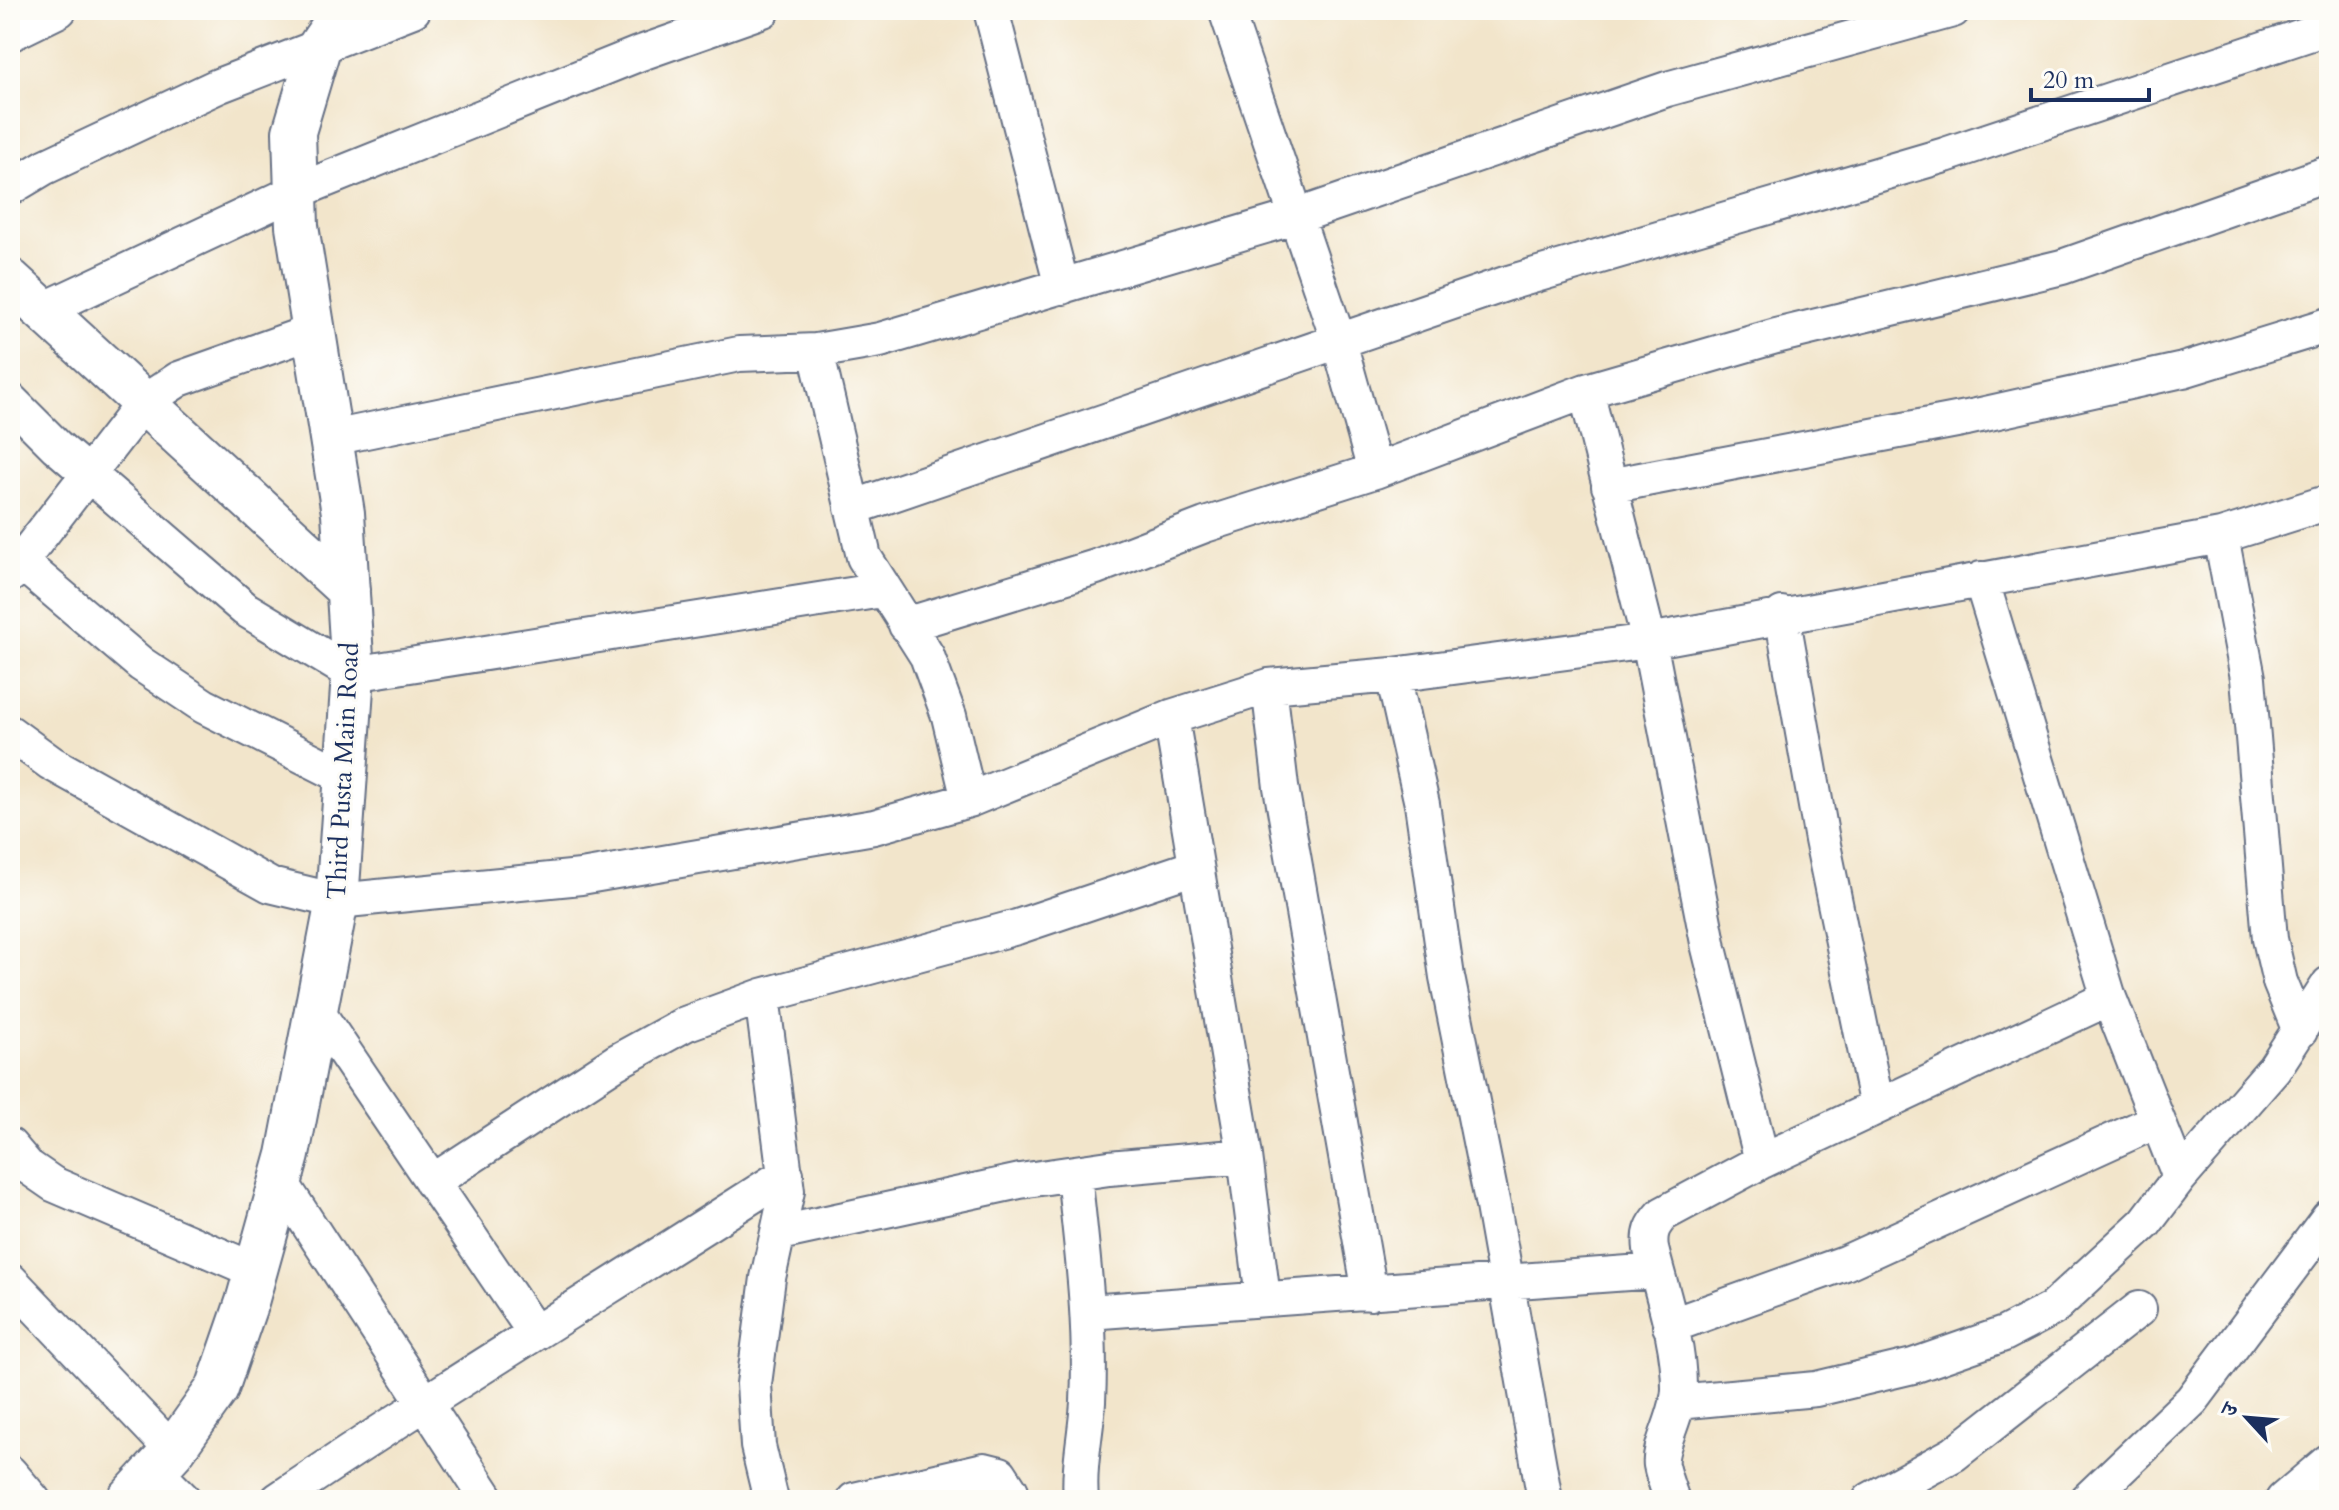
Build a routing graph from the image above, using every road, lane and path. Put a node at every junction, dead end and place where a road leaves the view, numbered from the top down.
1 (59, 10) edge
2 (344, 10) edge
3 (413, 10) edge
4 (763, 10) edge
5 (991, 10) edge
6 (1226, 10) edge
7 (1953, 10) edge
8 (2329, 27) edge
9 (10, 34) edge
10 (320, 45) junction
11 (2329, 173) edge
12 (10, 188) edge
13 (295, 192) junction
14 (1295, 217) junction
15 (10, 280) edge
16 (1062, 287) junction
17 (43, 310) junction
18 (2329, 325) edge
19 (314, 331) junction
20 (1339, 342) junction
21 (816, 351) junction
22 (1586, 391) junction
23 (10, 400) edge
24 (144, 402) junction
25 (332, 438) junction
26 (1375, 471) junction
27 (88, 474) junction
28 (1609, 486) junction
29 (2329, 502) edge
30 (852, 508) junction
31 (2221, 536) junction
32 (13, 563) edge
33 (1981, 579) junction
34 (348, 590) junction
35 (882, 590) junction
36 (1782, 614) junction
37 (906, 625) junction
38 (1649, 641) junction
39 (353, 674) junction
40 (1393, 675) junction
41 (1269, 686) junction
42 (1171, 717) junction
43 (10, 733) edge
44 (345, 777) junction
45 (969, 800) junction
46 (1195, 867) junction
47 (337, 901) junction
48 (2329, 984) edge
49 (762, 996) junction
50 (2109, 998) junction
51 (316, 1010) junction
52 (2300, 1031) junction
53 (1877, 1107) junction
54 (2156, 1121) junction
55 (10, 1146) edge
56 (1245, 1156) junction
57 (1762, 1161) junction
58 (786, 1174) junction
59 (1074, 1174) junction
60 (2180, 1177) junction
61 (281, 1182) junction
62 (432, 1182) junction
63 (2329, 1217) edge
64 (780, 1233) junction
65 (256, 1271) junction
66 (1656, 1271) junction
67 (10, 1280) edge
68 (1507, 1285) junction
69 (1370, 1293) junction
70 (1263, 1298) junction
71 (2139, 1309) dead end
72 (1088, 1312) junction
73 (1670, 1326) junction
74 (535, 1333) junction
75 (1677, 1402) junction
76 (426, 1403) junction
77 (2329, 1461) edge
78 (10, 1473) edge
79 (152, 1474) edge
80 (33, 1500) edge
81 (184, 1500) edge
82 (278, 1500) edge
83 (488, 1500) edge
84 (771, 1500) edge
85 (854, 1500) edge
86 (1012, 1500) edge
87 (1081, 1500) edge
88 (1545, 1500) edge
89 (1672, 1500) edge
90 (1870, 1500) edge
91 (2087, 1500) edge
92 (2283, 1500) edge

1 - 9 street
2 - 10 street, Third Pusta Main Road
3 - 10 street
4 - 13 street
5 - 16 street
6 - 14 street
7 - 14 street
8 - 20 street
10 - 12 street
10 - 13 street, Third Pusta Main Road
11 - 22 street
13 - 17 street
13 - 19 street, Third Pusta Main Road
14 - 16 street
14 - 20 street
15 - 17 street
16 - 21 street
17 - 24 street
18 - 28 street
19 - 24 street
19 - 25 street, Third Pusta Main Road
20 - 26 street
20 - 30 street
21 - 25 street
21 - 30 street
22 - 26 street
22 - 28 street
23 - 27 street
24 - 27 street
24 - 34 street
25 - 34 street, Third Pusta Main Road
26 - 37 street
27 - 32 street
27 - 39 street
28 - 38 street
29 - 31 street
30 - 35 street
31 - 33 street
31 - 52 street
32 - 44 street
33 - 36 street
33 - 50 street
34 - 39 street, Third Pusta Main Road
35 - 37 street
35 - 39 street
36 - 38 street
36 - 53 street
37 - 45 street
38 - 40 street
38 - 57 street
39 - 44 street, Third Pusta Main Road
40 - 41 street
40 - 68 street
41 - 42 street
41 - 69 street
42 - 45 street
42 - 46 street
43 - 47 street
44 - 47 street, Third Pusta Main Road
45 - 47 street
46 - 49 street
46 - 56 street
47 - 51 street, Third Pusta Main Road
48 - 52 street
49 - 58 street
49 - 62 street
50 - 53 street
50 - 54 street
51 - 61 street, Third Pusta Main Road
51 - 62 street
52 - 60 street
53 - 57 street
54 - 60 street
54 - 73 street
55 - 65 street
56 - 59 street
56 - 70 street
57 - 66 street
58 - 64 street
58 - 74 street
59 - 64 street
59 - 72 street
60 - 75 street
61 - 65 street, Third Pusta Main Road
61 - 76 street
62 - 74 street
63 - 91 street
64 - 84 street
65 - 79 street, Third Pusta Main Road
66 - 68 street
66 - 73 street
67 - 79 street
68 - 69 street
68 - 88 street
69 - 70 street
70 - 72 street
71 - 90 street
72 - 87 street
73 - 75 street
74 - 76 street
75 - 89 street
76 - 82 street
76 - 83 street
77 - 92 street
78 - 80 street
79 - 81 street
85 - 86 street

